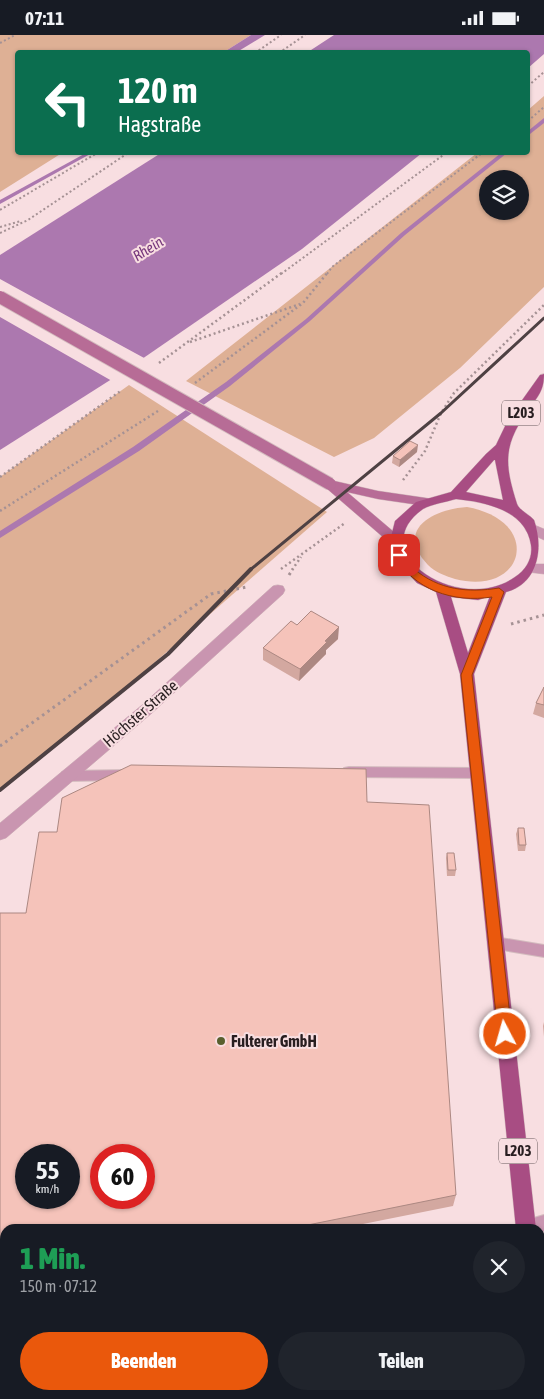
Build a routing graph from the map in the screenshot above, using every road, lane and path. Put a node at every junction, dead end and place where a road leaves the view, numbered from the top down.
1 (15, 35) edge
2 (281, 35) edge
3 (305, 35) edge
4 (0, 43) edge
5 (259, 50) edge
6 (283, 50) edge
7 (544, 72) edge
8 (530, 84) edge
9 (544, 107) edge
10 (530, 119) edge
11 (94, 155) edge
12 (125, 155) edge
13 (443, 155) edge
14 (479, 155) edge
15 (0, 210) edge
16 (28, 220) junction
17 (0, 227) edge
18 (0, 233) edge
19 (0, 297) edge
20 (303, 303) junction
21 (544, 305) edge
22 (185, 344) junction
23 (153, 367) dead end
24 (544, 378) edge
25 (129, 385) dead end
26 (187, 389) dead end
27 (164, 406) dead end
28 (501, 449) junction
29 (0, 477) edge
30 (330, 484) junction
31 (399, 486) dead end
32 (456, 495) junction
33 (426, 502) junction
34 (513, 510) junction
35 (0, 511) edge
36 (348, 521) dead end
37 (538, 532) edge
38 (396, 541) junction
39 (538, 569) edge
40 (280, 570) dead end
41 (248, 587) dead end
42 (442, 590) junction
43 (278, 591) dead end
44 (499, 592) junction
45 (544, 615) edge
46 (505, 626) dead end
47 (467, 675) junction
48 (0, 746) edge
49 (331, 773) edge
50 (476, 773) junction
51 (135, 775) edge
52 (67, 776) junction
53 (0, 833) edge
54 (495, 943) junction
55 (544, 951) edge
56 (525, 1224) edge

1 - 4 path
2 - 5 path
3 - 6 path
7 - 8 path
9 - 10 path
11 - 15 path
12 - 16 path
13 - 22 path
14 - 20 path
16 - 17 path
16 - 18 path
19 - 30 main road, bridge
20 - 22 path
20 - 26 path
21 - 31 path
22 - 23 path
24 - 28 main road, L203
25 - 29 path
27 - 35 path
28 - 32 main road, L203
28 - 34 main road, L203
30 - 33 main road
30 - 38 main road
32 - 33 main road, L203
32 - 34 main road, L203
33 - 38 main road, L203
34 - 37 main road, L203
36 - 40 path
37 - 39 main road, L203
38 - 42 main road, L203
39 - 44 main road, L203
41 - 48 path
42 - 44 main road, L203
42 - 47 main road, L203
43 - 52 street, Höchster Straße
44 - 47 main road, L203
45 - 46 path
47 - 50 main road, L203
49 - 50 lane
50 - 54 main road, L203
51 - 52 lane
52 - 53 street, Höchster Straße
54 - 55 lane
54 - 56 main road, L203

